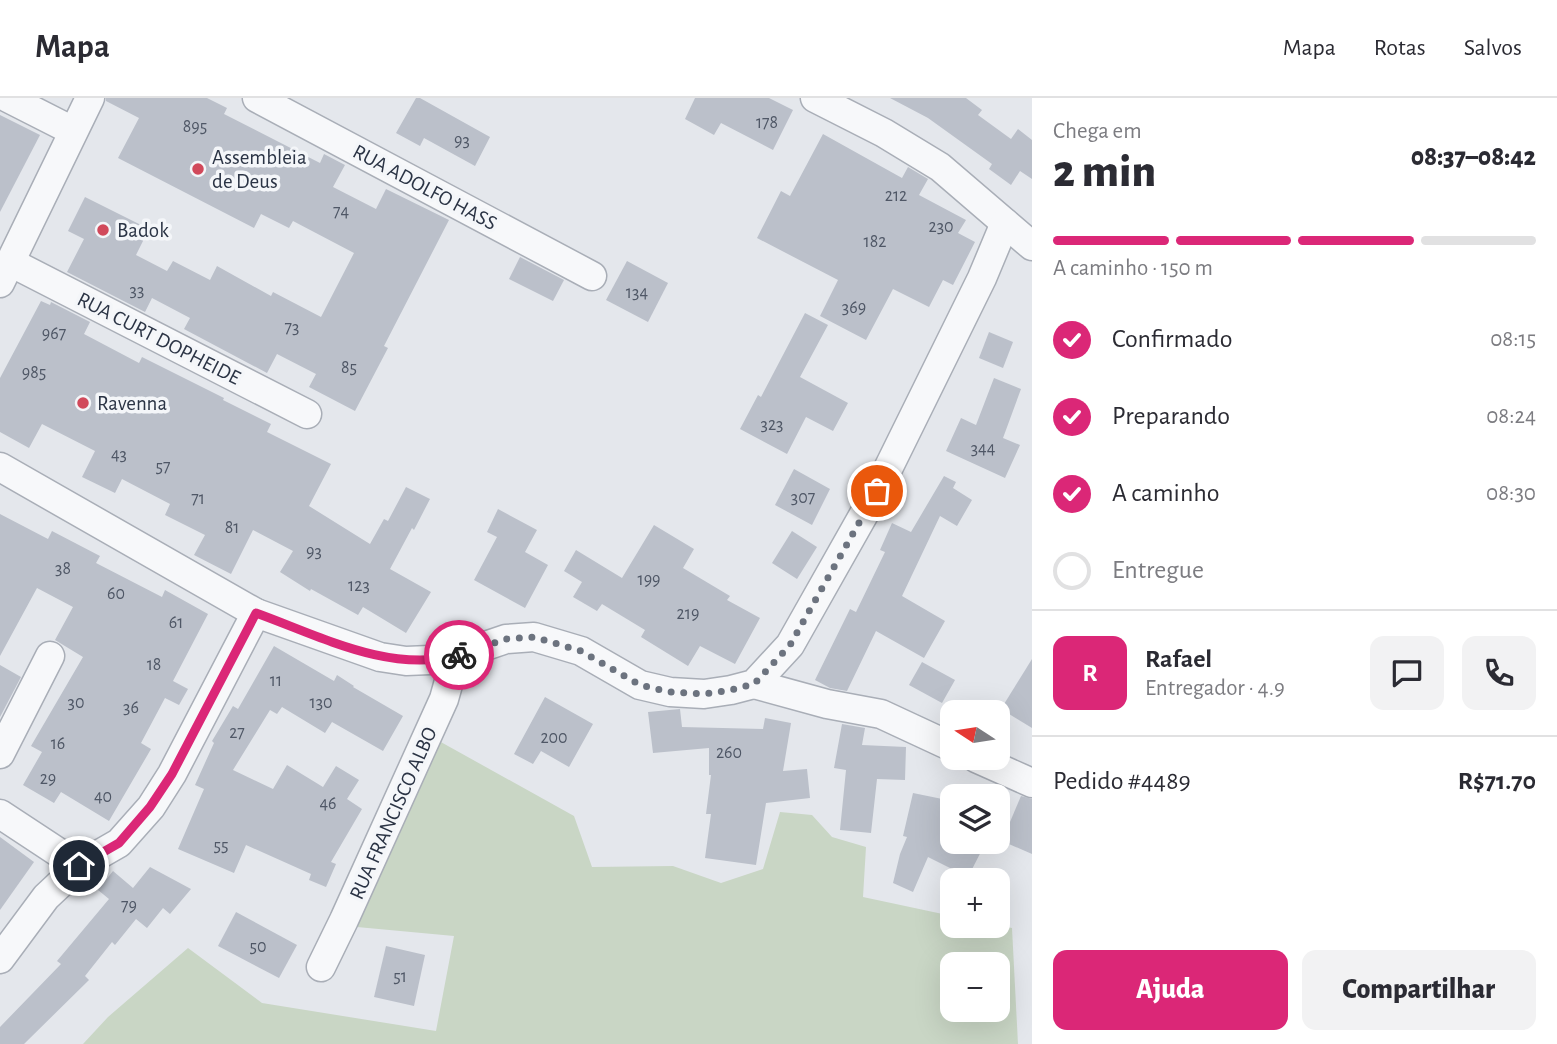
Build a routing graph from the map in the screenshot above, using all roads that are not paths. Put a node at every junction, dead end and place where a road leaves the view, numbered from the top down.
1 (8, 98) edge
2 (90, 98) edge
3 (257, 98) edge
4 (815, 98) edge
5 (73, 131) junction
6 (1005, 223) junction
7 (1032, 246) edge
8 (5, 272) edge
9 (592, 276) dead end
10 (307, 414) dead end
11 (0, 467) edge
12 (256, 613) junction
13 (50, 656) dead end
14 (456, 656) junction
15 (754, 684) junction
16 (940, 741) edge
17 (0, 754) edge
18 (1003, 770) edge
19 (1032, 783) edge
20 (0, 814) edge
21 (79, 866) junction
22 (0, 959) edge
23 (321, 967) dead end

1 - 5 street
2 - 5 street
3 - 9 street, RUA ADOLFO HASS
4 - 6 street
5 - 8 street
6 - 7 street
6 - 15 street
8 - 10 street, RUA CURT DOPHEIDE
11 - 12 street
12 - 14 street
12 - 21 street
13 - 17 street
14 - 15 street
14 - 23 street, RUA FRANCISCO ALBO
15 - 16 street
18 - 19 street
20 - 21 street
21 - 22 street

